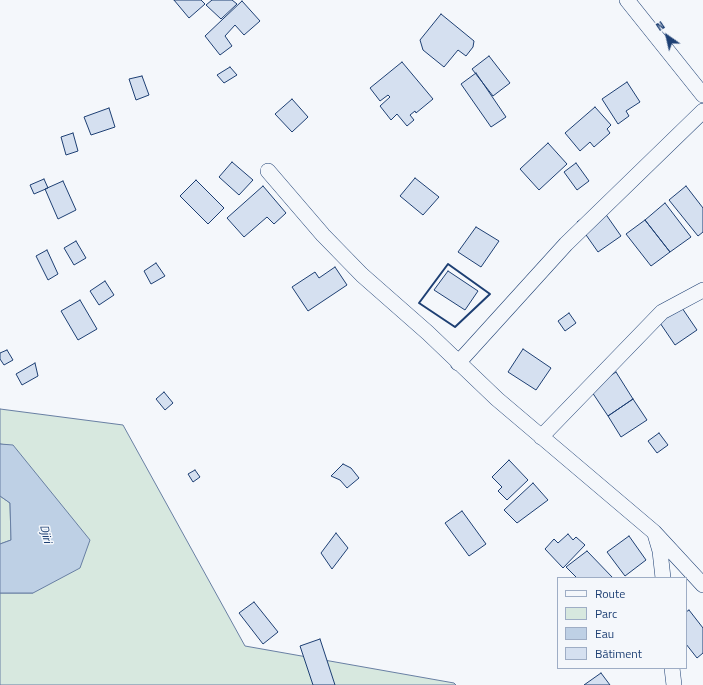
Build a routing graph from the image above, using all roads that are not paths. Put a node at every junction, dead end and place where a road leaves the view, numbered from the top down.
1 (627, 0) edge
2 (703, 95) edge
3 (703, 111) edge
4 (268, 171) dead end
5 (703, 290) edge
6 (458, 363) junction
7 (541, 437) junction
8 (654, 532) junction
9 (663, 577) edge
10 (703, 584) edge
11 (672, 669) edge
12 (674, 685) edge

1 - 2 street
3 - 6 street
4 - 6 street
5 - 7 street
6 - 7 street
7 - 8 street
8 - 9 street
8 - 10 street
11 - 12 street

